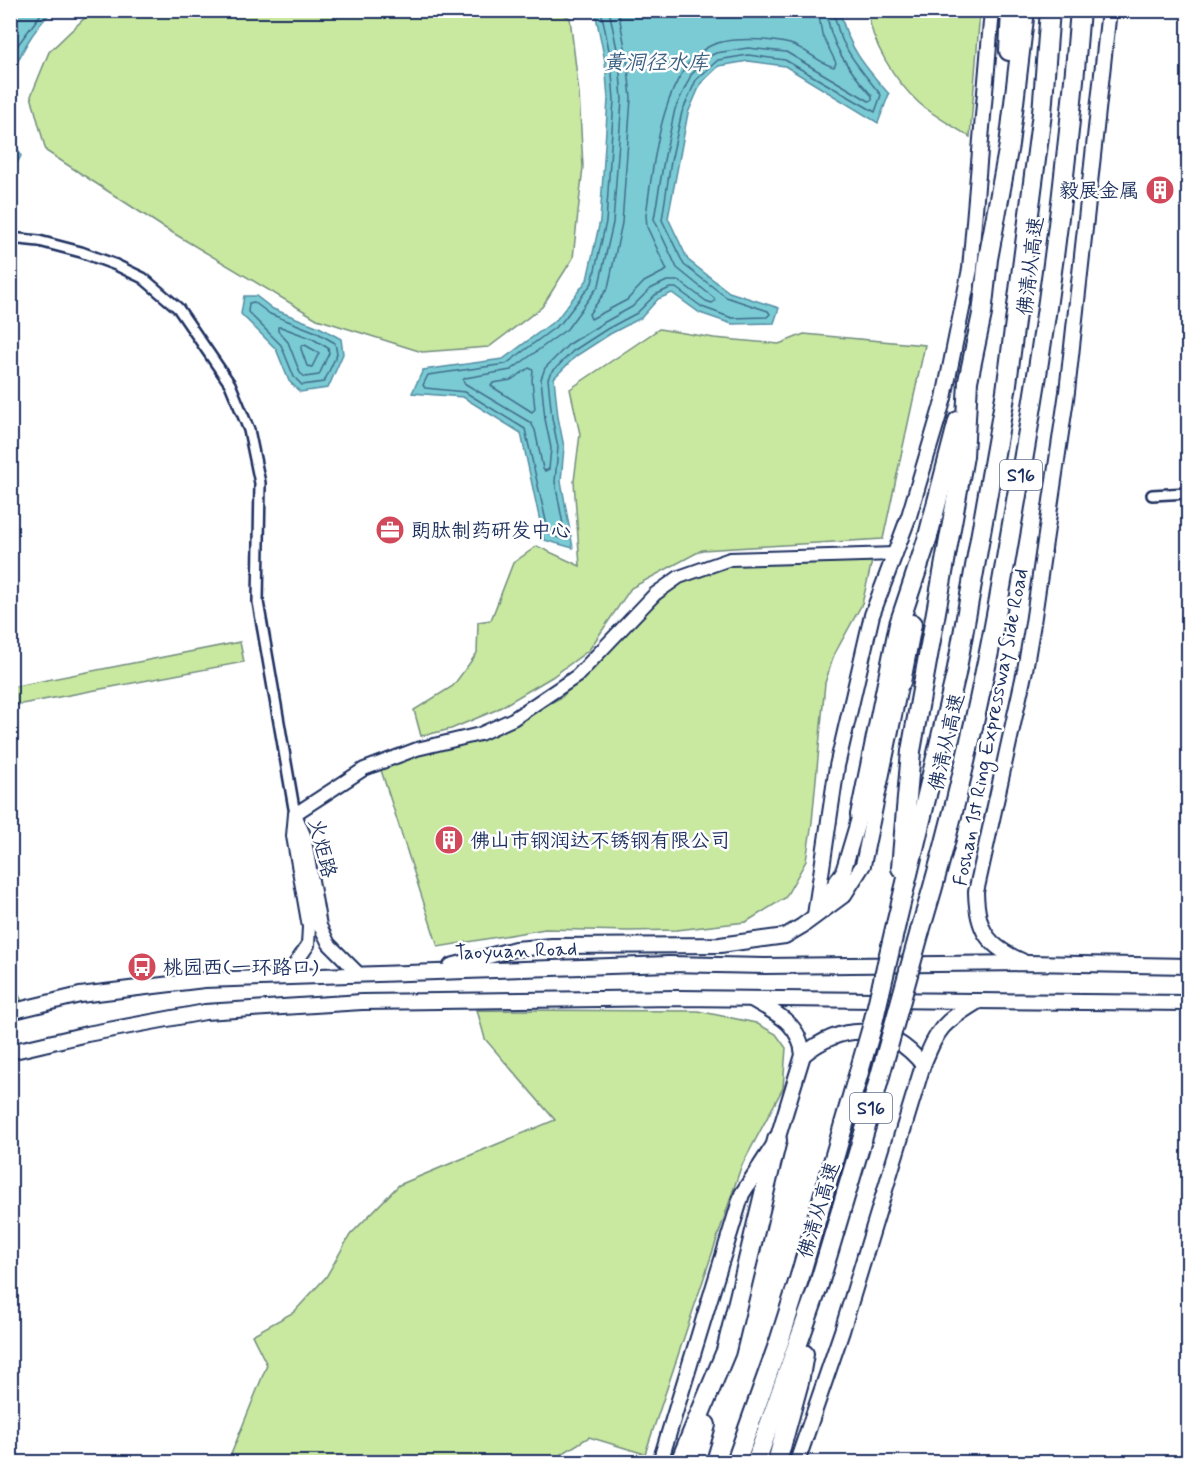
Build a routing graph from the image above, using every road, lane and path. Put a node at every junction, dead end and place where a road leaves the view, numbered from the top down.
1 (992, 10) edge
2 (1011, 10) edge
3 (1025, 10) edge
4 (1050, 10) edge
5 (1080, 10) edge
6 (1109, 10) edge
7 (999, 199) junction
8 (10, 238) edge
9 (968, 381) junction
10 (1188, 493) edge
11 (1152, 495) dead end
12 (927, 540) junction
13 (895, 554) junction
14 (901, 682) joint
15 (295, 814) junction
16 (860, 815) joint
17 (814, 915) junction
18 (896, 924) junction
19 (1026, 963) junction
20 (1188, 966) edge
21 (426, 972) junction
22 (360, 975) junction
23 (286, 977) junction
24 (751, 999) junction
25 (979, 1001) junction
26 (1188, 1003) edge
27 (10, 1011) edge
28 (10, 1052) edge
29 (803, 1056) junction
30 (924, 1065) junction
31 (777, 1140) junction
32 (813, 1305) junction
33 (726, 1351) junction
34 (660, 1462) edge
35 (680, 1462) edge
36 (695, 1462) edge
37 (736, 1462) edge
38 (756, 1462) edge
39 (777, 1462) edge
40 (797, 1462) edge

1 - 13 main road
2 - 7 highway
3 - 7 highway
4 - 18 highway, 佛清从高速 / S16
5 - 32 highway, 佛清从高速 / S16, bridge
6 - 19 main road, Foshan 1st Ring Expressway Side Road
7 - 9 highway
8 - 15 street
9 - 12 highway
9 - 18 highway
10 - 11 street
12 - 14 highway
12 - 16 highway
13 - 15 street
13 - 17 main road
14 - 17 main road
15 - 22 street, 火炬路
15 - 23 street, 火炬路
16 - 17 main road
17 - 21 main road
18 - 37 highway, 佛清从高速 / S16, bridge
19 - 20 main road, Taoyuan Road
19 - 21 main road, Taoyuan Road
21 - 22 main road, Taoyuan Road
22 - 23 main road, Taoyuan Road
23 - 27 main road, Taoyuan Road
24 - 25 main road
24 - 28 main road
24 - 29 main road
25 - 26 main road
25 - 30 main road
29 - 30 main road
29 - 31 main road
30 - 40 main road
31 - 33 highway
31 - 34 main road
32 - 38 highway, 佛清从高速 / S16
32 - 39 highway
33 - 35 highway
33 - 36 highway

